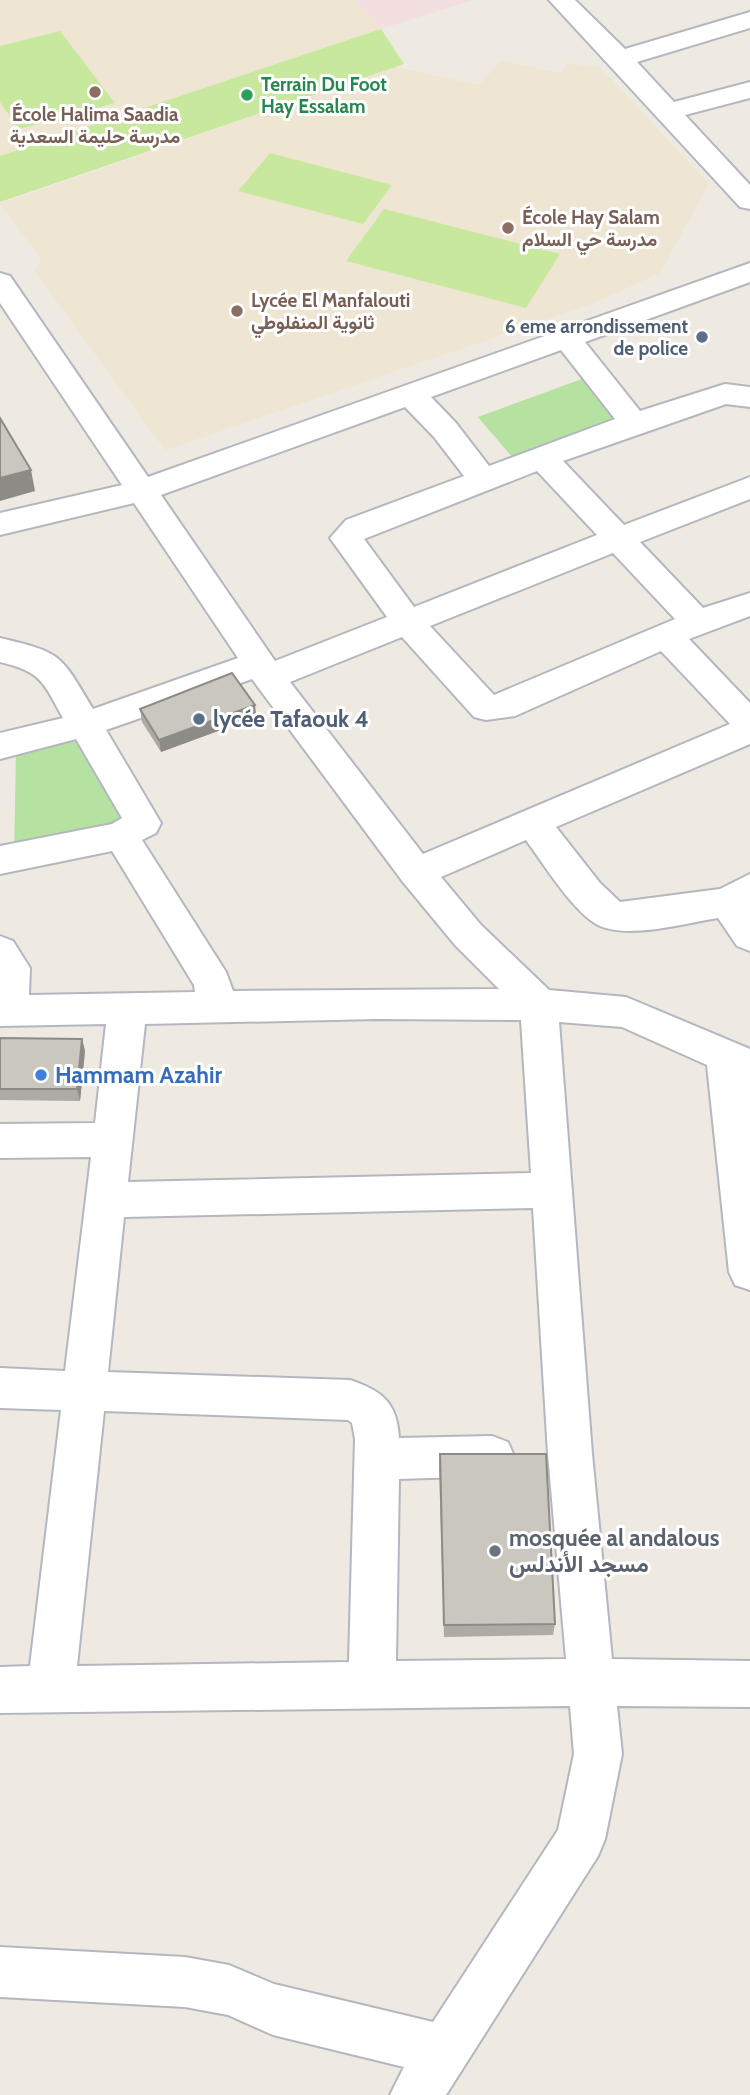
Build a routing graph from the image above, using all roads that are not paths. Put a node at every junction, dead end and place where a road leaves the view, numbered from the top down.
1 (561, 0) edge
2 (750, 20) edge
3 (620, 59) junction
4 (750, 90) edge
5 (669, 111) junction
6 (750, 201) edge
7 (750, 272) edge
8 (0, 282) edge
9 (568, 340) junction
10 (412, 396) junction
11 (750, 397) edge
12 (634, 423) junction
13 (543, 459) junction
14 (484, 481) junction
15 (750, 487) edge
16 (141, 491) junction
17 (0, 524) edge
18 (617, 537) junction
19 (750, 604) edge
20 (697, 622) junction
21 (408, 623) junction
22 (666, 636) junction
23 (0, 650) edge
24 (263, 670) junction
25 (750, 724) edge
26 (84, 725) junction
27 (750, 730) edge
28 (0, 746) edge
29 (533, 823) junction
30 (121, 836) junction
31 (0, 860) edge
32 (416, 872) junction
33 (741, 895) edge
34 (750, 936) edge
35 (0, 951) edge
36 (539, 1005) junction
37 (215, 1009) junction
38 (127, 1010) junction
39 (5, 1011) edge
40 (738, 1062) edge
41 (113, 1140) junction
42 (0, 1141) edge
43 (552, 1190) junction
44 (107, 1200) junction
45 (750, 1272) edge
46 (0, 1388) edge
47 (84, 1391) junction
48 (570, 1454) junction
49 (377, 1459) junction
50 (589, 1682) junction
51 (750, 1684) edge
52 (372, 1686) junction
53 (0, 1690) edge
54 (51, 1690) junction
55 (0, 1972) edge
56 (445, 2051) junction
57 (416, 2095) edge

1 - 3 street
2 - 3 street
3 - 5 street
4 - 5 street
5 - 6 street
7 - 9 street
8 - 16 street
9 - 10 street
9 - 12 street
10 - 14 street
10 - 16 street
11 - 12 street
12 - 13 street
13 - 14 street
13 - 18 street
14 - 21 street
15 - 18 street
16 - 17 street
16 - 24 street
18 - 20 street
18 - 21 street
19 - 20 street
20 - 22 street
21 - 22 street
21 - 24 street
22 - 25 street
23 - 26 street
24 - 26 street
24 - 32 street
26 - 28 street
26 - 30 street
27 - 29 street
29 - 32 street
29 - 33 street
30 - 31 street
30 - 37 street
32 - 36 street
33 - 34 street
35 - 39 street
36 - 37 street
36 - 40 street
36 - 43 street
37 - 38 street
38 - 39 street
38 - 41 street
40 - 45 street
41 - 42 street
41 - 44 street
43 - 44 street
43 - 48 street
44 - 47 street
46 - 47 street
47 - 49 street
47 - 54 street
48 - 49 street
48 - 50 street
49 - 52 street
50 - 51 street
50 - 52 street
50 - 56 street
52 - 54 street
53 - 54 street
55 - 56 street
56 - 57 street

